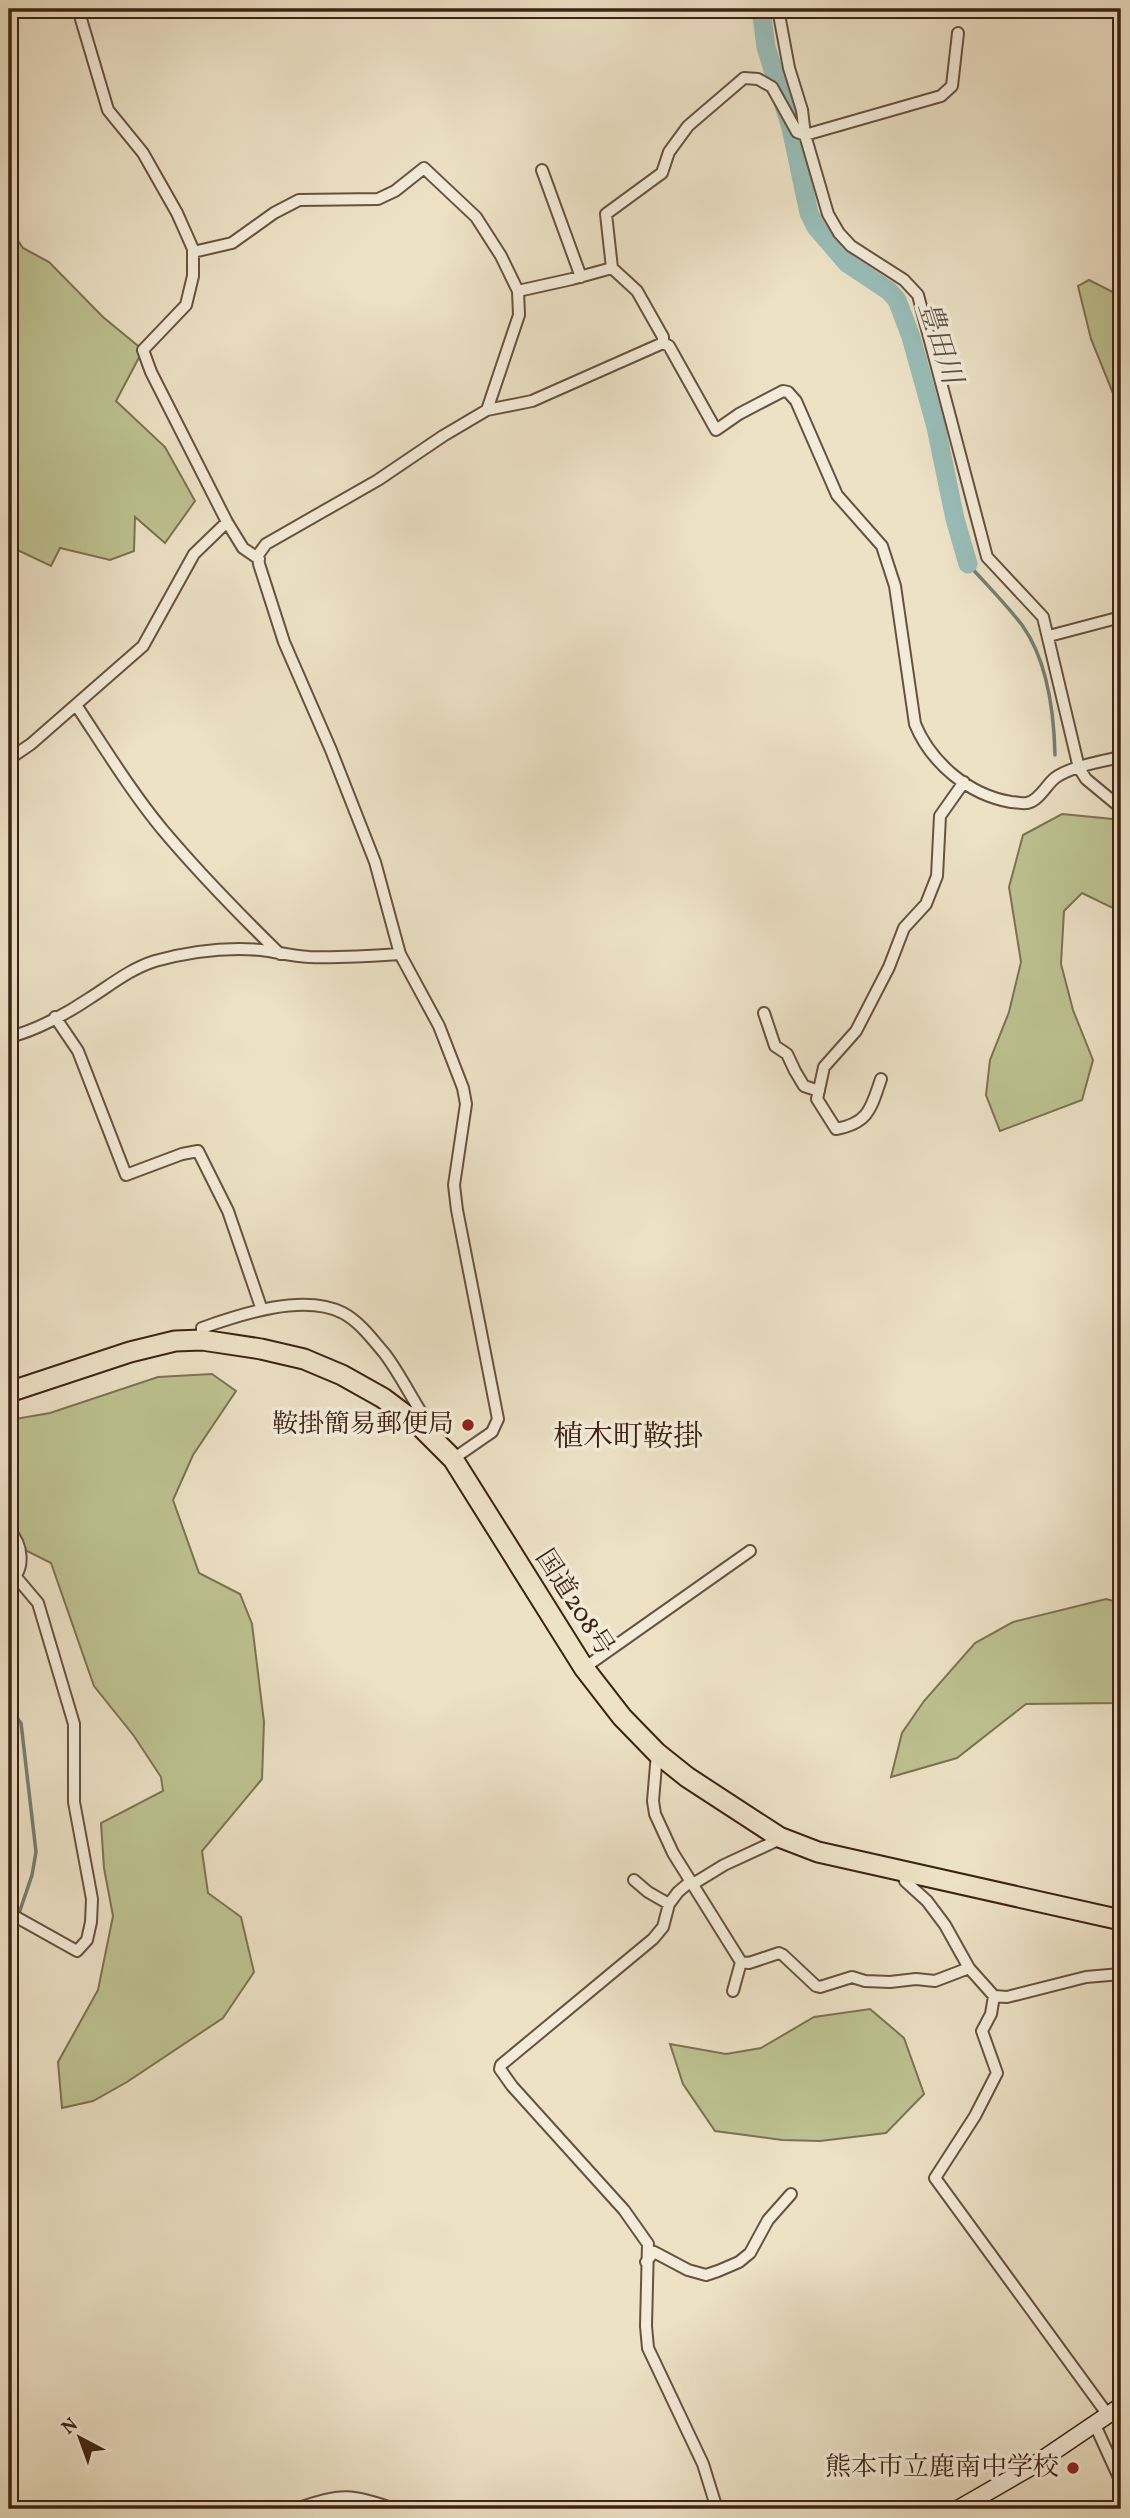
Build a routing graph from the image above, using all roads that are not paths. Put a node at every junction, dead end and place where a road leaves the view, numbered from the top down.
1 (78, 9) edge
2 (778, 9) edge
3 (958, 33) dead end
4 (805, 135) junction
5 (542, 170) dead end
6 (193, 252) junction
7 (612, 268) junction
8 (581, 277) junction
9 (519, 291) junction
10 (663, 343) junction
11 (487, 410) junction
12 (227, 522) junction
13 (258, 559) junction
14 (1121, 617) edge
15 (1049, 636) junction
16 (76, 705) junction
17 (1121, 757) edge
18 (9, 759) edge
19 (1079, 768) junction
20 (964, 782) junction
21 (1121, 808) edge
22 (400, 954) junction
23 (281, 955) junction
24 (764, 1013) dead end
25 (55, 1017) junction
26 (9, 1037) edge
27 (881, 1079) dead end
28 (819, 1091) junction
29 (262, 1310) junction
30 (202, 1340) junction
31 (9, 1392) edge
32 (453, 1459) junction
33 (9, 1530) edge
34 (750, 1551) dead end
35 (12, 1580) edge
36 (584, 1668) junction
37 (657, 1753) junction
38 (779, 1837) junction
39 (903, 1870) junction
40 (634, 1880) dead end
41 (692, 1883) junction
42 (669, 1904) junction
43 (9, 1913) edge
44 (1121, 1920) edge
45 (741, 1962) junction
46 (968, 1968) junction
47 (1121, 1974) edge
48 (733, 1991) dead end
49 (994, 1996) junction
50 (791, 2194) dead end
51 (646, 2262) junction
52 (1108, 2415) edge
53 (1121, 2482) edge
54 (297, 2509) edge
55 (395, 2509) edge
56 (717, 2509) edge
57 (958, 2509) edge

1 - 6 street
2 - 4 street
3 - 4 street
4 - 7 street
4 - 15 street
5 - 8 street
6 - 9 street
6 - 12 street
7 - 8 street
7 - 10 street
8 - 9 street
9 - 11 street
10 - 11 street
10 - 20 street
11 - 13 street
12 - 13 street
12 - 16 street
13 - 22 street
14 - 15 street
15 - 19 street
16 - 18 street
16 - 23 street
17 - 19 street
19 - 20 street
19 - 21 street
20 - 28 street
22 - 23 street
22 - 32 street
23 - 25 street
24 - 28 street
25 - 26 street
25 - 29 street
27 - 28 street
29 - 30 street
29 - 32 street
30 - 31 highway, 国道208号
30 - 32 highway, 国道208号
32 - 36 highway, 国道208号
33 - 35 street
34 - 36 street
35 - 43 street
36 - 37 highway, 国道208号
37 - 38 highway, 国道208号
37 - 41 street
38 - 39 highway, 国道208号
38 - 41 street
39 - 44 highway, 国道208号
39 - 46 street
40 - 42 street
41 - 42 street
41 - 45 street
42 - 51 street
45 - 46 street
45 - 48 street
46 - 49 street
47 - 49 street
49 - 52 street
50 - 51 street
51 - 56 street
52 - 53 street
52 - 57 street
54 - 55 street

